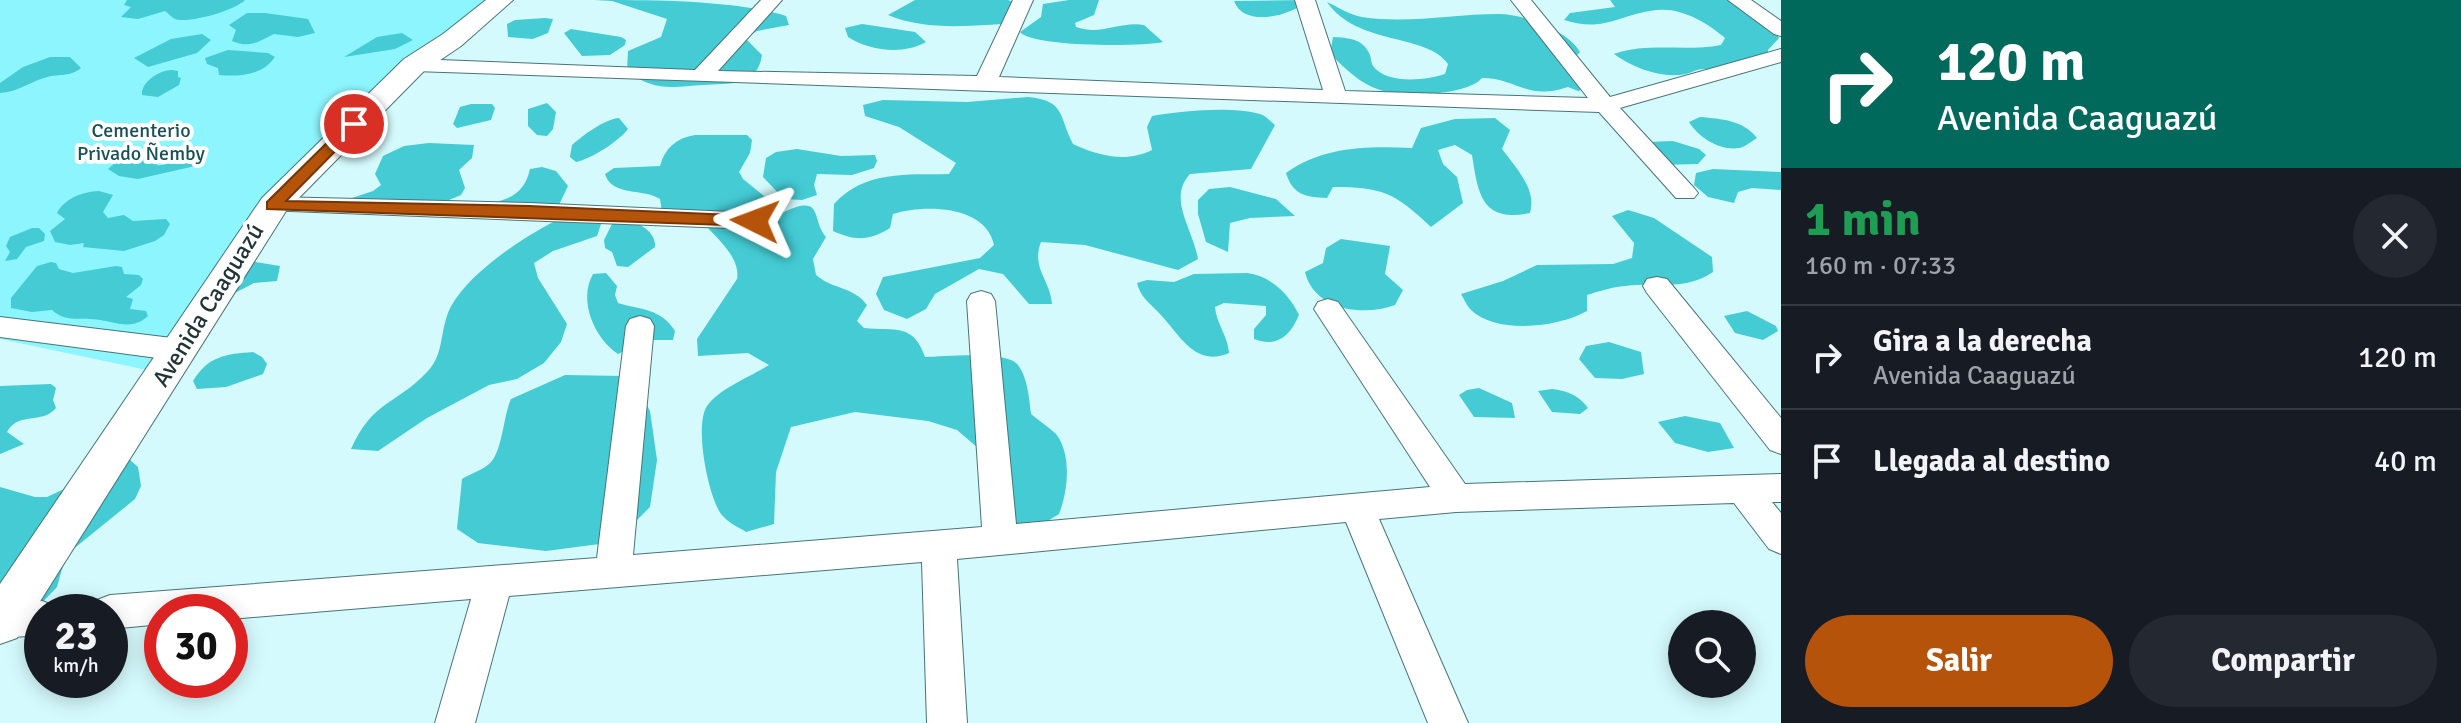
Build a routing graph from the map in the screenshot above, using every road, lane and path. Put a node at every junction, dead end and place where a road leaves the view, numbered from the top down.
1 (501, 0) edge
2 (772, 0) edge
3 (1023, 0) edge
4 (1305, 0) edge
5 (1521, 0) edge
6 (1738, 0) edge
7 (1781, 30) edge
8 (1781, 55) edge
9 (414, 65) junction
10 (701, 77) junction
11 (985, 83) junction
12 (1336, 96) junction
13 (1605, 105) junction
14 (1685, 193) dead end
15 (273, 205) junction
16 (755, 221) dead end
17 (1657, 286) dead end
18 (981, 301) dead end
19 (1328, 309) dead end
20 (640, 326) dead end
21 (0, 327) edge
22 (180, 350) junction
23 (1781, 441) edge
24 (1742, 488) junction
25 (1781, 488) edge
26 (1456, 498) junction
27 (1356, 506) junction
28 (1781, 539) edge
29 (1000, 540) junction
30 (939, 546) junction
31 (613, 572) junction
32 (495, 580) junction
33 (128, 611) edge
34 (24, 620) edge
35 (0, 622) edge
36 (455, 723) edge
37 (947, 723) edge
38 (1448, 723) edge

1 - 9 street, Avenida Caaguazú
2 - 10 street
3 - 11 street
4 - 12 street
5 - 13 street
6 - 7 street
8 - 13 street
9 - 10 street
9 - 15 street, Avenida Caaguazú
10 - 11 street
11 - 12 street
12 - 13 street
13 - 14 street
15 - 16 street
15 - 22 street, Avenida Caaguazú
17 - 23 street
18 - 29 street
19 - 26 street
20 - 31 street
21 - 22 street
22 - 35 street, Avenida Caaguazú
24 - 25 street
24 - 26 street
24 - 28 street
26 - 27 street
27 - 29 street
27 - 38 street
29 - 30 street
30 - 31 street
30 - 37 street
31 - 32 street
32 - 33 street
32 - 36 street
34 - 35 street

